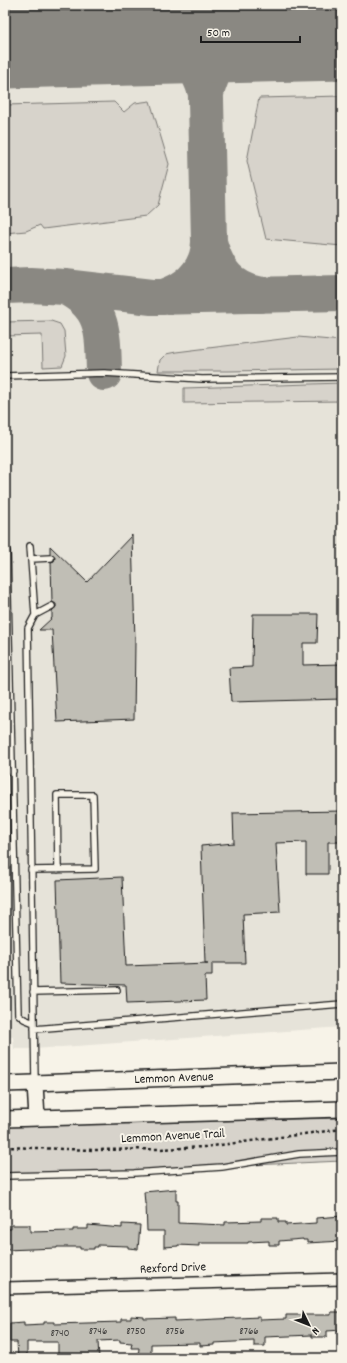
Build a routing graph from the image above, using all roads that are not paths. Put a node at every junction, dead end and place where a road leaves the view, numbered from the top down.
1 (5, 376) edge
2 (342, 377) edge
3 (5, 545) edge
4 (30, 546) dead end
5 (50, 558) dead end
6 (31, 559) junction
7 (52, 606) dead end
8 (35, 615) junction
9 (5, 727) edge
10 (12, 727) junction
11 (5, 771) edge
12 (13, 771) junction
13 (31, 870) junction
14 (58, 870) junction
15 (117, 990) dead end
16 (33, 992) junction
17 (342, 1004) edge
18 (34, 1023) junction
19 (34, 1029) junction
20 (342, 1072) edge
21 (5, 1084) edge
22 (35, 1084) junction
23 (342, 1109) edge
24 (37, 1118) junction
25 (5, 1119) edge
26 (342, 1152) edge
27 (5, 1176) edge
28 (342, 1279) edge
29 (5, 1288) edge

1 - 2 lane
3 - 10 lane
4 - 6 lane
5 - 6 lane
6 - 8 lane
7 - 8 lane
8 - 13 lane
9 - 10 lane
10 - 12 lane
11 - 12 lane
12 - 18 lane
13 - 14 lane
13 - 16 lane
14 - 14 lane
15 - 16 lane
16 - 18 lane
17 - 19 lane
18 - 19 lane
19 - 22 lane
20 - 22 main road, Lemmon Avenue
21 - 22 main road, Lemmon Avenue
22 - 24 main road
23 - 24 main road
24 - 25 main road
26 - 27 lane
28 - 29 street, Rexford Drive

